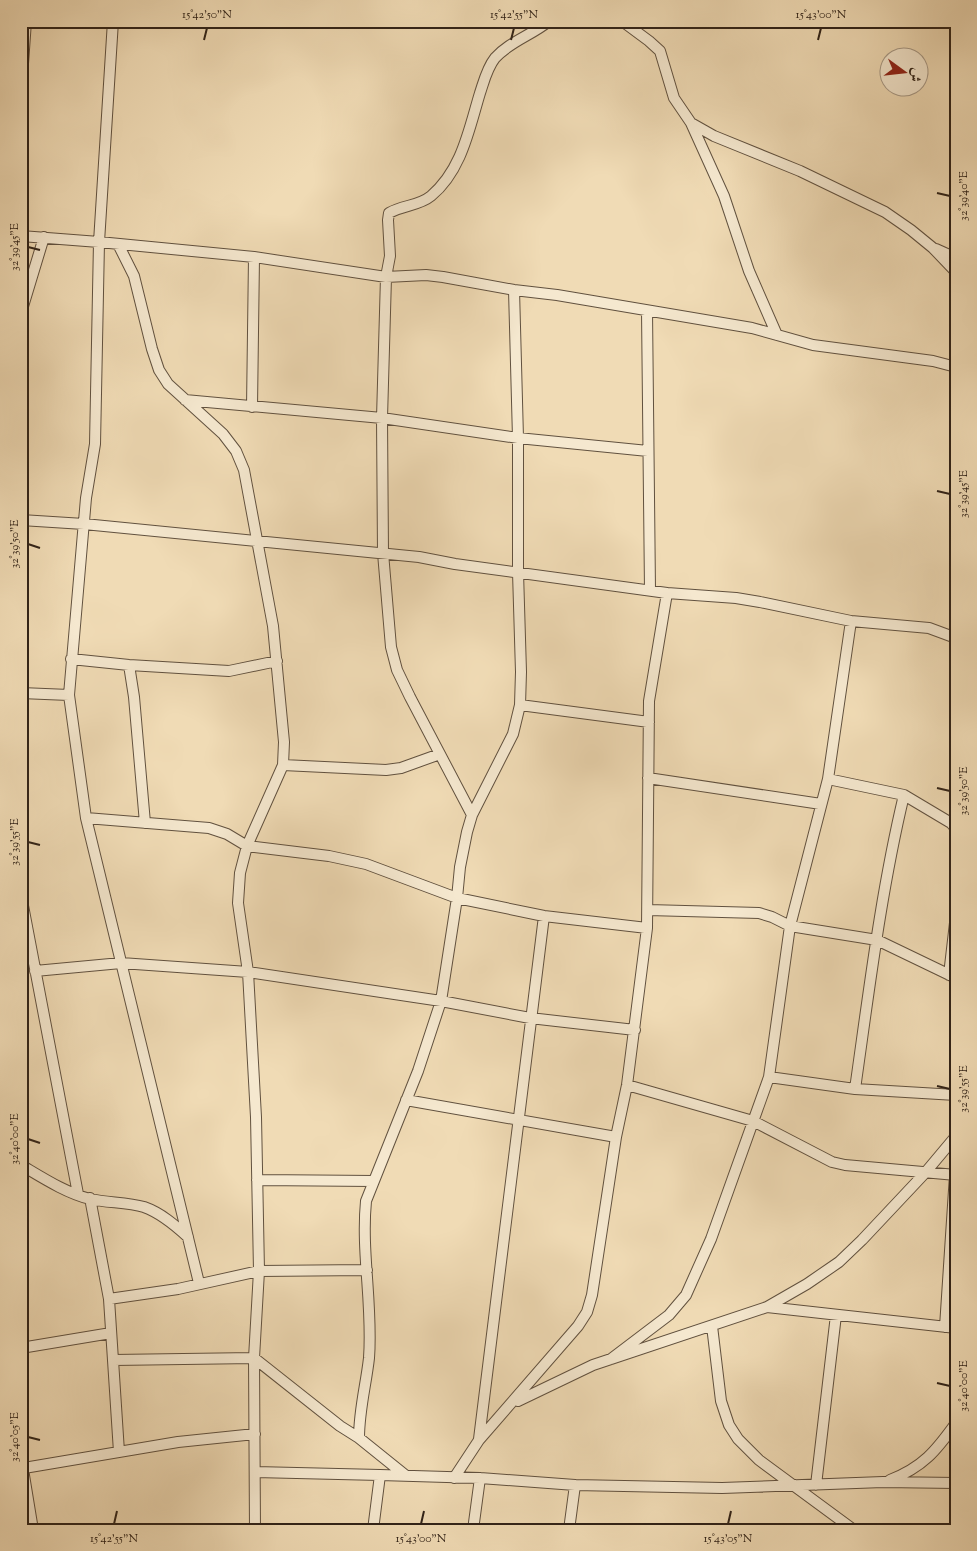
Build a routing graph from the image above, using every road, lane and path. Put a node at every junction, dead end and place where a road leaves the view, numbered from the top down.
1 (26, 21) edge
2 (113, 21) edge
3 (549, 21) edge
4 (622, 21) edge
5 (21, 92) edge
6 (691, 124) junction
7 (21, 236) edge
8 (44, 238) junction
9 (99, 242) junction
10 (118, 244) junction
11 (933, 248) junction
12 (254, 257) junction
13 (956, 258) edge
14 (956, 272) edge
15 (386, 277) junction
16 (514, 290) junction
17 (647, 311) junction
18 (21, 313) edge
19 (777, 335) junction
20 (956, 367) edge
21 (185, 400) junction
22 (252, 407) junction
23 (382, 418) junction
24 (518, 438) junction
25 (648, 451) junction
26 (21, 520) edge
27 (84, 524) junction
28 (258, 540) junction
29 (383, 553) junction
30 (518, 572) junction
31 (650, 590) junction
32 (667, 593) junction
33 (852, 622) junction
34 (956, 638) edge
35 (71, 660) junction
36 (277, 661) junction
37 (130, 665) junction
38 (21, 693) edge
39 (69, 695) junction
40 (520, 704) junction
41 (649, 722) junction
42 (440, 754) junction
43 (283, 764) junction
44 (648, 778) junction
45 (828, 779) junction
46 (904, 795) junction
47 (821, 804) junction
48 (472, 815) junction
49 (86, 818) junction
50 (144, 823) junction
51 (956, 829) edge
52 (246, 846) junction
53 (21, 895) edge
54 (458, 898) junction
55 (648, 910) junction
56 (956, 914) edge
57 (544, 916) junction
58 (790, 926) junction
59 (647, 928) junction
60 (877, 940) junction
61 (25, 941) edge
62 (121, 963) junction
63 (35, 971) junction
64 (248, 972) junction
65 (953, 976) edge
66 (441, 1001) junction
67 (530, 1018) junction
68 (635, 1030) junction
69 (769, 1077) junction
70 (627, 1085) junction
71 (855, 1089) junction
72 (956, 1095) edge
73 (406, 1100) junction
74 (518, 1121) junction
75 (753, 1121) junction
76 (956, 1136) edge
77 (616, 1137) junction
78 (21, 1165) edge
79 (925, 1173) junction
80 (955, 1175) edge
81 (257, 1180) junction
82 (374, 1181) junction
83 (78, 1194) junction
84 (90, 1198) junction
85 (189, 1238) junction
86 (367, 1270) junction
87 (259, 1271) junction
88 (199, 1283) junction
89 (109, 1299) junction
90 (767, 1307) junction
91 (836, 1315) junction
92 (712, 1326) junction
93 (951, 1327) edge
94 (111, 1333) junction
95 (21, 1348) edge
96 (254, 1358) junction
97 (611, 1359) junction
98 (113, 1360) junction
99 (512, 1403) junction
100 (956, 1423) edge
101 (255, 1434) junction
102 (359, 1438) junction
103 (479, 1440) junction
104 (119, 1452) junction
105 (21, 1457) edge
106 (24, 1468) junction
107 (255, 1472) junction
108 (380, 1475) junction
109 (405, 1475) junction
110 (454, 1478) junction
111 (480, 1478) junction
112 (883, 1482) junction
113 (956, 1483) edge
114 (575, 1485) junction
115 (816, 1485) junction
116 (795, 1486) junction
117 (33, 1530) edge
118 (256, 1530) edge
119 (374, 1530) edge
120 (472, 1530) edge
121 (569, 1530) edge
122 (854, 1530) edge

1 - 5 street
2 - 9 street
3 - 15 street
4 - 6 street
6 - 11 street
6 - 19 street
7 - 8 street
8 - 9 street
8 - 18 street
9 - 10 street
9 - 27 street
10 - 12 street
10 - 21 street
11 - 13 street
11 - 14 street
12 - 15 street
12 - 22 street
15 - 16 street
15 - 23 street
16 - 17 street
16 - 24 street
17 - 19 street
17 - 25 street
19 - 20 street
21 - 22 street
21 - 28 street
22 - 23 street
23 - 24 street
23 - 29 street
24 - 25 street
24 - 30 street
25 - 31 street
26 - 27 street
27 - 28 street
27 - 35 street
28 - 29 street
28 - 36 street
29 - 30 street
29 - 42 street
30 - 31 street
30 - 40 street
31 - 32 street
32 - 33 street
32 - 41 street
33 - 34 street
33 - 45 street
35 - 37 street
35 - 39 street
36 - 37 street
36 - 43 street
37 - 50 street
38 - 39 street
39 - 49 street
40 - 41 street
40 - 48 street
41 - 44 street
42 - 43 street
42 - 48 street
43 - 52 street
44 - 47 street
44 - 55 street
45 - 46 street
45 - 47 street
46 - 51 street
46 - 60 street
47 - 58 street
48 - 54 street
49 - 50 street
49 - 62 street
50 - 52 street
52 - 54 street
52 - 64 street
53 - 61 street
54 - 57 street
54 - 66 street
55 - 58 street
55 - 59 street
56 - 65 street
57 - 59 street
57 - 67 street
58 - 60 street
58 - 69 street
59 - 68 street
60 - 65 street
60 - 71 street
61 - 63 street
62 - 63 street
62 - 64 street
62 - 85 street
63 - 83 street
64 - 66 street
64 - 81 street
66 - 67 street
66 - 73 street
67 - 68 street
67 - 74 street
68 - 70 street
69 - 71 street
69 - 75 street
70 - 75 street
70 - 77 street
71 - 72 street
73 - 74 street
73 - 82 street
74 - 77 street
74 - 103 street
75 - 79 street
75 - 97 street
76 - 79 street
77 - 99 street
78 - 83 street
79 - 80 street
79 - 90 street
80 - 93 street
81 - 82 street
81 - 87 street
82 - 86 street
83 - 84 street
84 - 85 street
84 - 89 street
85 - 88 street
86 - 87 street
86 - 102 street
87 - 88 street
87 - 96 street
88 - 89 street
89 - 94 street
90 - 91 street
90 - 92 street
91 - 93 street
91 - 115 street
92 - 97 street
92 - 116 street
94 - 95 street
94 - 98 street
96 - 98 street
96 - 101 street
96 - 102 street
97 - 99 street
98 - 104 street
99 - 103 street
100 - 112 street
101 - 104 street
101 - 107 street
102 - 109 street
103 - 110 street
104 - 106 street
105 - 106 street
106 - 117 street
107 - 108 street
107 - 118 street
108 - 109 street
108 - 119 street
109 - 110 street
110 - 111 street
111 - 114 street
111 - 120 street
112 - 113 street
112 - 115 street
114 - 116 street
114 - 121 street
115 - 116 street
116 - 122 street

